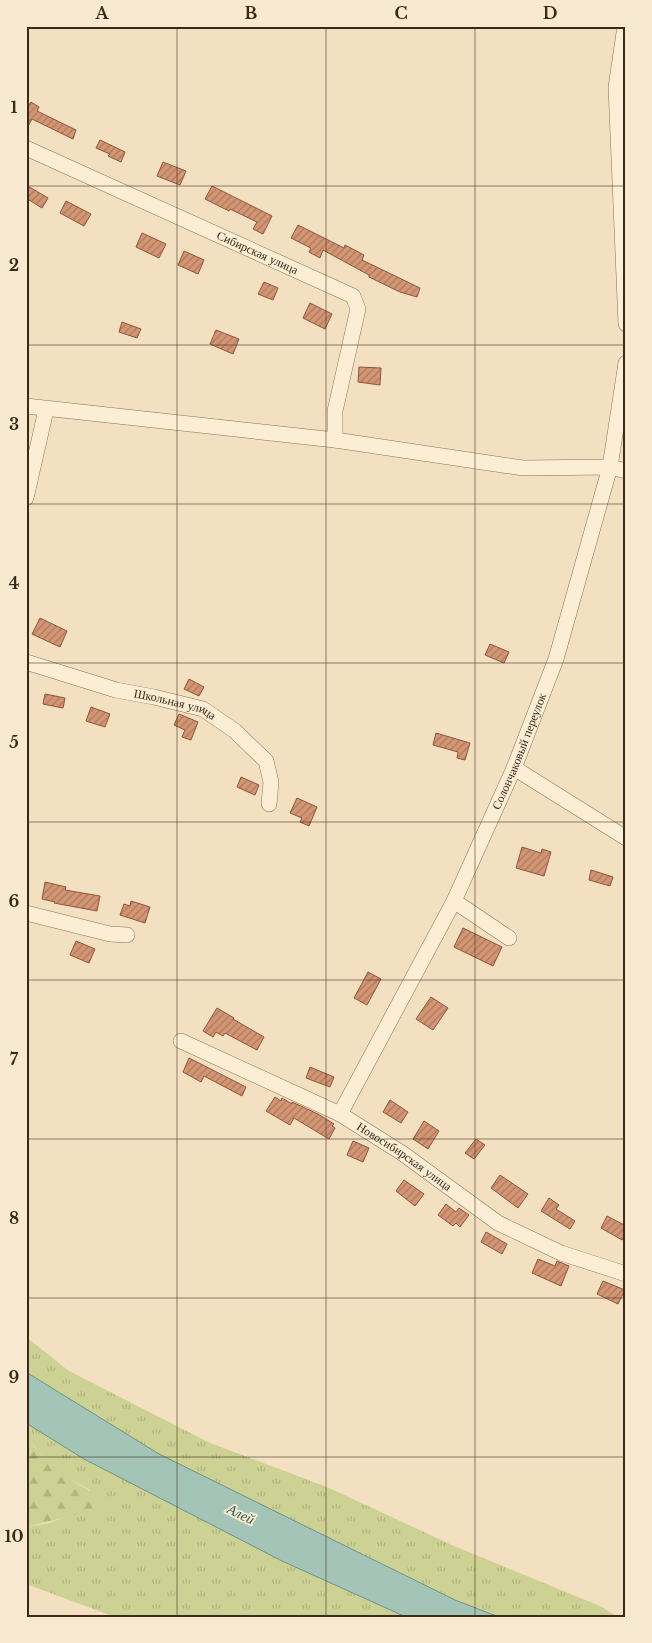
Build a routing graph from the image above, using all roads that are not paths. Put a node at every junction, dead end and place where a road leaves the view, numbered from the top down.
1 (625, 26) edge
2 (26, 148) edge
3 (626, 324) edge
4 (626, 363) edge
5 (26, 406) edge
6 (46, 410) junction
7 (335, 440) junction
8 (610, 467) junction
9 (626, 471) edge
10 (26, 498) edge
11 (26, 662) edge
12 (514, 768) junction
13 (270, 804) dead end
14 (626, 838) edge
15 (454, 900) junction
16 (26, 913) edge
17 (127, 935) dead end
18 (509, 938) dead end
19 (181, 1041) dead end
20 (340, 1114) junction
21 (626, 1274) edge

1 - 3 street
2 - 7 street, Сибирская улица
4 - 8 street, Солончаковый переулок
5 - 6 street
6 - 7 street
6 - 10 street
7 - 8 street
8 - 9 street
8 - 12 street, Солончаковый переулок
11 - 13 street, Школьная улица
12 - 14 street
12 - 15 street, Солончаковый переулок
15 - 18 street
15 - 20 street, Солончаковый переулок
16 - 17 street
19 - 20 street, Новосибирская улица
20 - 21 street, Новосибирская улица

